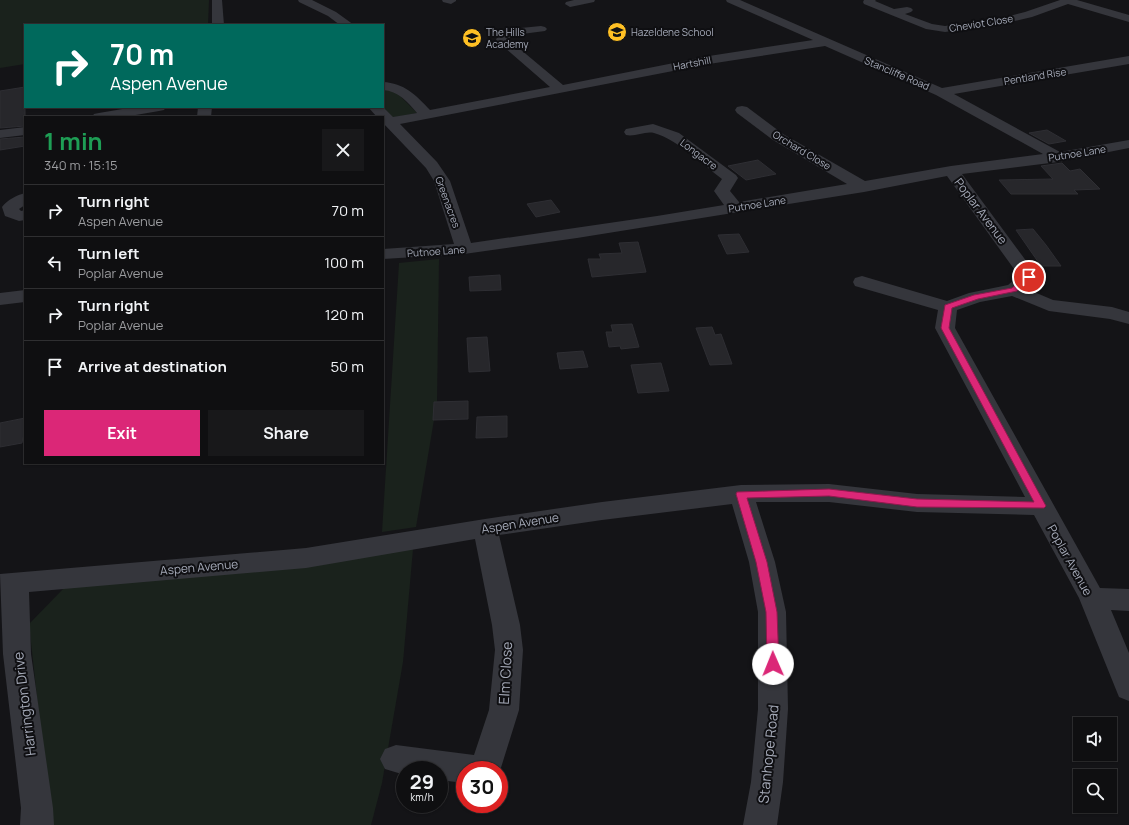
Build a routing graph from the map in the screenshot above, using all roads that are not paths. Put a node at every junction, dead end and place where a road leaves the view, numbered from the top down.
1 (217, 0) edge
2 (590, 0) edge
3 (731, 0) edge
4 (871, 0) edge
5 (310, 1) edge
6 (895, 1) dead end
7 (1067, 1) edge
8 (570, 4) dead end
9 (1122, 8) dead end
10 (893, 13) junction
11 (1108, 13) junction
12 (1129, 19) edge
13 (218, 24) edge
14 (347, 24) edge
15 (541, 29) dead end
16 (825, 42) junction
17 (1129, 60) edge
18 (384, 86) edge
19 (560, 89) junction
20 (941, 92) junction
21 (153, 108) edge
22 (376, 108) edge
23 (742, 110) dead end
24 (426, 114) junction
25 (105, 116) edge
26 (384, 116) edge
27 (384, 116) edge
28 (390, 122) junction
29 (24, 131) edge
30 (631, 132) dead end
31 (0, 134) edge
32 (1129, 144) edge
33 (1058, 157) junction
34 (951, 171) junction
35 (864, 187) junction
36 (24, 198) edge
37 (735, 208) junction
38 (24, 216) edge
39 (464, 249) junction
40 (384, 254) edge
41 (862, 282) dead end
42 (1014, 290) junction
43 (24, 296) edge
44 (0, 299) edge
45 (948, 307) junction
46 (1129, 318) edge
47 (741, 494) junction
48 (1041, 506) junction
49 (485, 528) junction
50 (8, 584) edge
51 (1092, 598) junction
52 (1129, 600) edge
53 (1129, 688) edge
54 (396, 759) dead end
55 (488, 761) edge
56 (456, 767) edge
57 (37, 825) edge
58 (760, 825) edge

1 - 13 street
2 - 8 street
3 - 16 street, Stancliffe Road
4 - 10 street, Cheviot Close
5 - 14 street
6 - 10 street
7 - 10 street, Cheviot Close
7 - 11 street
9 - 11 street
11 - 12 street
15 - 19 street
16 - 19 street, Hartshill
16 - 20 street, Stancliffe Road
17 - 20 street, Pentland Rise
18 - 24 street
19 - 24 street, Hartshill
20 - 33 street, Stancliffe Road
21 - 25 street
22 - 27 street, Greenacres
23 - 35 street, Orchard Close
24 - 28 street, Hartshill
26 - 28 street, Greenacres
28 - 39 street, Greenacres
29 - 31 street
30 - 37 street, Longacre
32 - 33 street, Putnoe Lane
33 - 34 street, Putnoe Lane
34 - 35 street, Putnoe Lane
34 - 42 street, Poplar Avenue
35 - 37 street, Putnoe Lane
36 - 38 street
37 - 39 street, Putnoe Lane
39 - 40 street, Putnoe Lane
41 - 45 street
42 - 45 street
42 - 46 street
43 - 44 street
45 - 48 street, Poplar Avenue
47 - 48 street, Aspen Avenue
47 - 49 street, Aspen Avenue
47 - 58 street, Stanhope Road
48 - 51 street, Poplar Avenue
49 - 50 street, Aspen Avenue
49 - 55 street, Elm Close
50 - 57 street, Harrington Drive
51 - 52 street
51 - 53 street, Poplar Avenue
54 - 56 street

